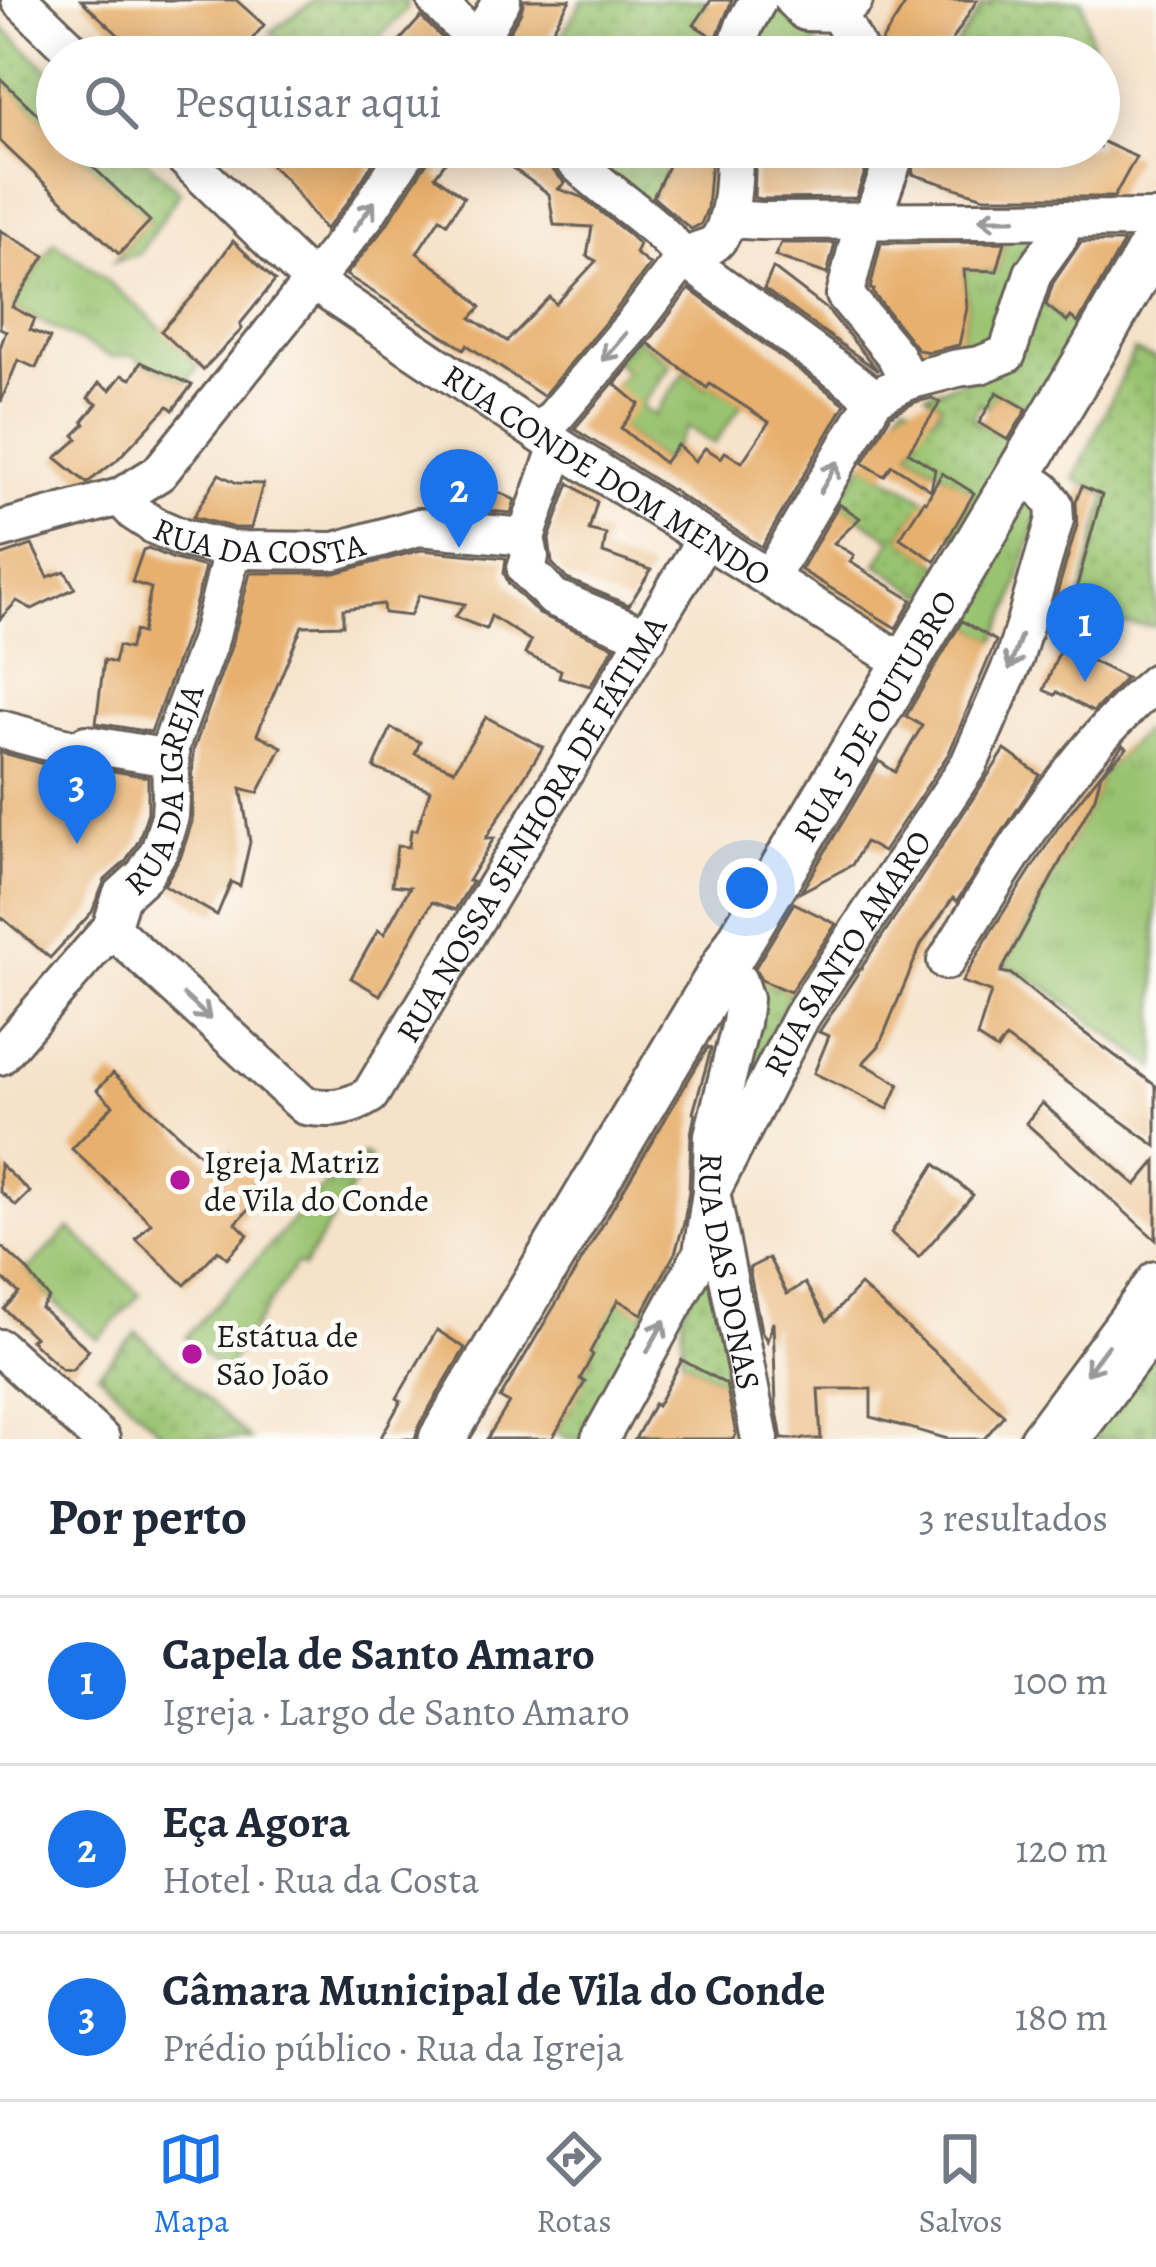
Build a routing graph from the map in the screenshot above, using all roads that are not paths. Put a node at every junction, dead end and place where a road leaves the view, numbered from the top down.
1 (20, 0) edge
2 (436, 0) edge
3 (502, 0) edge
4 (758, 0) edge
5 (793, 0) edge
6 (846, 6) edge
7 (58, 36) edge
8 (463, 36) edge
9 (481, 36) edge
10 (741, 36) edge
11 (855, 36) edge
12 (195, 168) edge
13 (396, 168) edge
14 (580, 168) edge
15 (732, 168) edge
16 (889, 168) edge
17 (728, 219) junction
18 (868, 219) junction
19 (1066, 219) junction
20 (1156, 219) edge
21 (1156, 240) edge
22 (685, 258) junction
23 (313, 282) junction
24 (908, 381) junction
25 (874, 398) junction
26 (549, 440) junction
27 (1020, 474) junction
28 (120, 497) junction
29 (0, 530) edge
30 (526, 537) junction
31 (705, 538) junction
32 (232, 550) junction
33 (770, 578) junction
34 (648, 638) junction
35 (906, 664) junction
36 (1156, 682) edge
37 (0, 729) edge
38 (169, 758) junction
39 (111, 928) junction
40 (946, 961) dead end
41 (724, 969) junction
42 (0, 1056) edge
43 (711, 1192) junction
44 (1156, 1280) edge
45 (1156, 1327) edge
46 (0, 1348) edge
47 (101, 1439) edge
48 (442, 1439) edge
49 (600, 1439) edge
50 (760, 1439) edge
51 (1038, 1439) edge
52 (1072, 1439) edge

1 - 7 street
2 - 8 street
3 - 9 street
4 - 10 street
5 - 6 street
6 - 11 street
12 - 23 street, RUA CONDE DOM MENDO
23 -> 13 street
14 - 22 street
15 - 17 street
16 - 18 street
17 - 18 street
17 - 22 street
19 -> 18 street
18 - 24 street
19 - 20 street
19 - 24 street
21 - 27 main road, RUA 5 DE OUTUBRO
22 - 25 street
22 -> 26 street
23 - 26 street, RUA CONDE DOM MENDO
23 - 28 street
24 - 25 street
33 -> 25 street
26 - 30 street
26 - 31 street, RUA CONDE DOM MENDO
27 - 35 main road, RUA 5 DE OUTUBRO
27 -> 43 street, RUA SANTO AMARO
28 - 29 street
28 - 32 street, RUA DA COSTA
30 - 32 street, RUA DA COSTA
30 - 34 street
31 - 33 street, RUA CONDE DOM MENDO
31 - 34 street, RUA NOSSA SENHORA DE FÁTIMA
32 - 38 street, RUA DA IGREJA
33 - 35 street, RUA CONDE DOM MENDO
39 -> 34 street, RUA NOSSA SENHORA DE FÁTIMA
35 - 41 main road, RUA 5 DE OUTUBRO
36 - 40 street
37 - 38 street
38 - 39 street, RUA DA IGREJA
39 - 42 street, RUA DA IGREJA
41 - 43 street, RUA DAS DONAS
41 - 48 main road, RUA 5 DE OUTUBRO
49 -> 43 street, RUA SANTO AMARO
43 - 50 street, RUA DAS DONAS
44 -> 51 street
45 - 52 street
46 - 47 street

